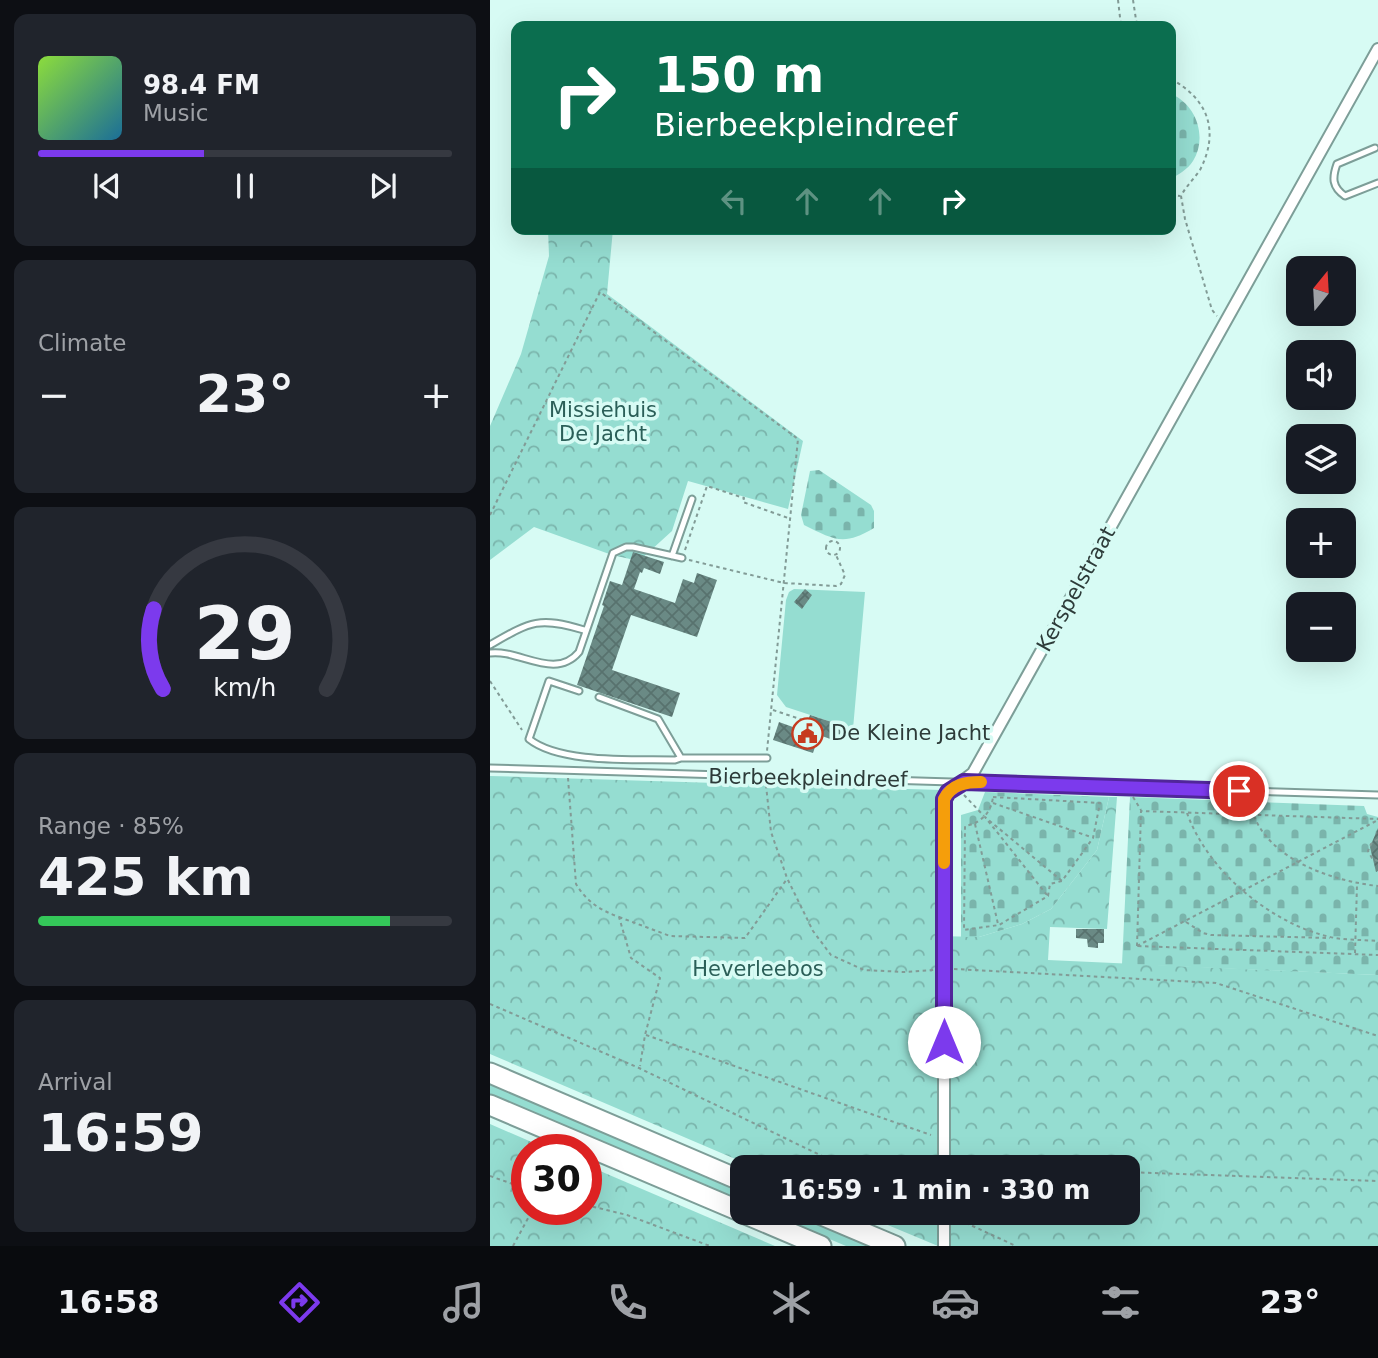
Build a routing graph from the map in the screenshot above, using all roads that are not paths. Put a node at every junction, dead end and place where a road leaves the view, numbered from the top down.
1 (1378, 49) edge
2 (1375, 148) dead end
3 (1378, 183) edge
4 (692, 499) dead end
5 (672, 556) junction
6 (682, 558) road end
7 (584, 631) junction
8 (490, 645) edge
9 (490, 653) edge
10 (579, 691) dead end
11 (598, 697) dead end
12 (681, 758) junction
13 (767, 758) road end
14 (490, 768) edge
15 (960, 784) junction
16 (1378, 795) edge
17 (490, 1073) edge
18 (490, 1105) edge
19 (944, 1155) edge
20 (730, 1176) edge
21 (730, 1207) edge
22 (773, 1225) edge
23 (845, 1225) edge
24 (944, 1225) edge
25 (821, 1246) edge
26 (895, 1246) edge
27 (944, 1246) edge

1 - 15 street, Kerspelstraat
2 - 3 lane
4 - 5 lane
5 - 6 lane
5 - 7 lane
7 - 8 lane
7 - 9 lane
10 - 12 lane
11 - 12 lane
12 - 13 lane
14 - 15 lane, Bierbeekpleindreef
15 - 16 lane, Bierbeekpleindreef
15 - 19 street, Kerspelstraat
17 - 20 highway
18 - 21 highway
22 - 25 highway
23 - 26 highway
24 - 27 street

